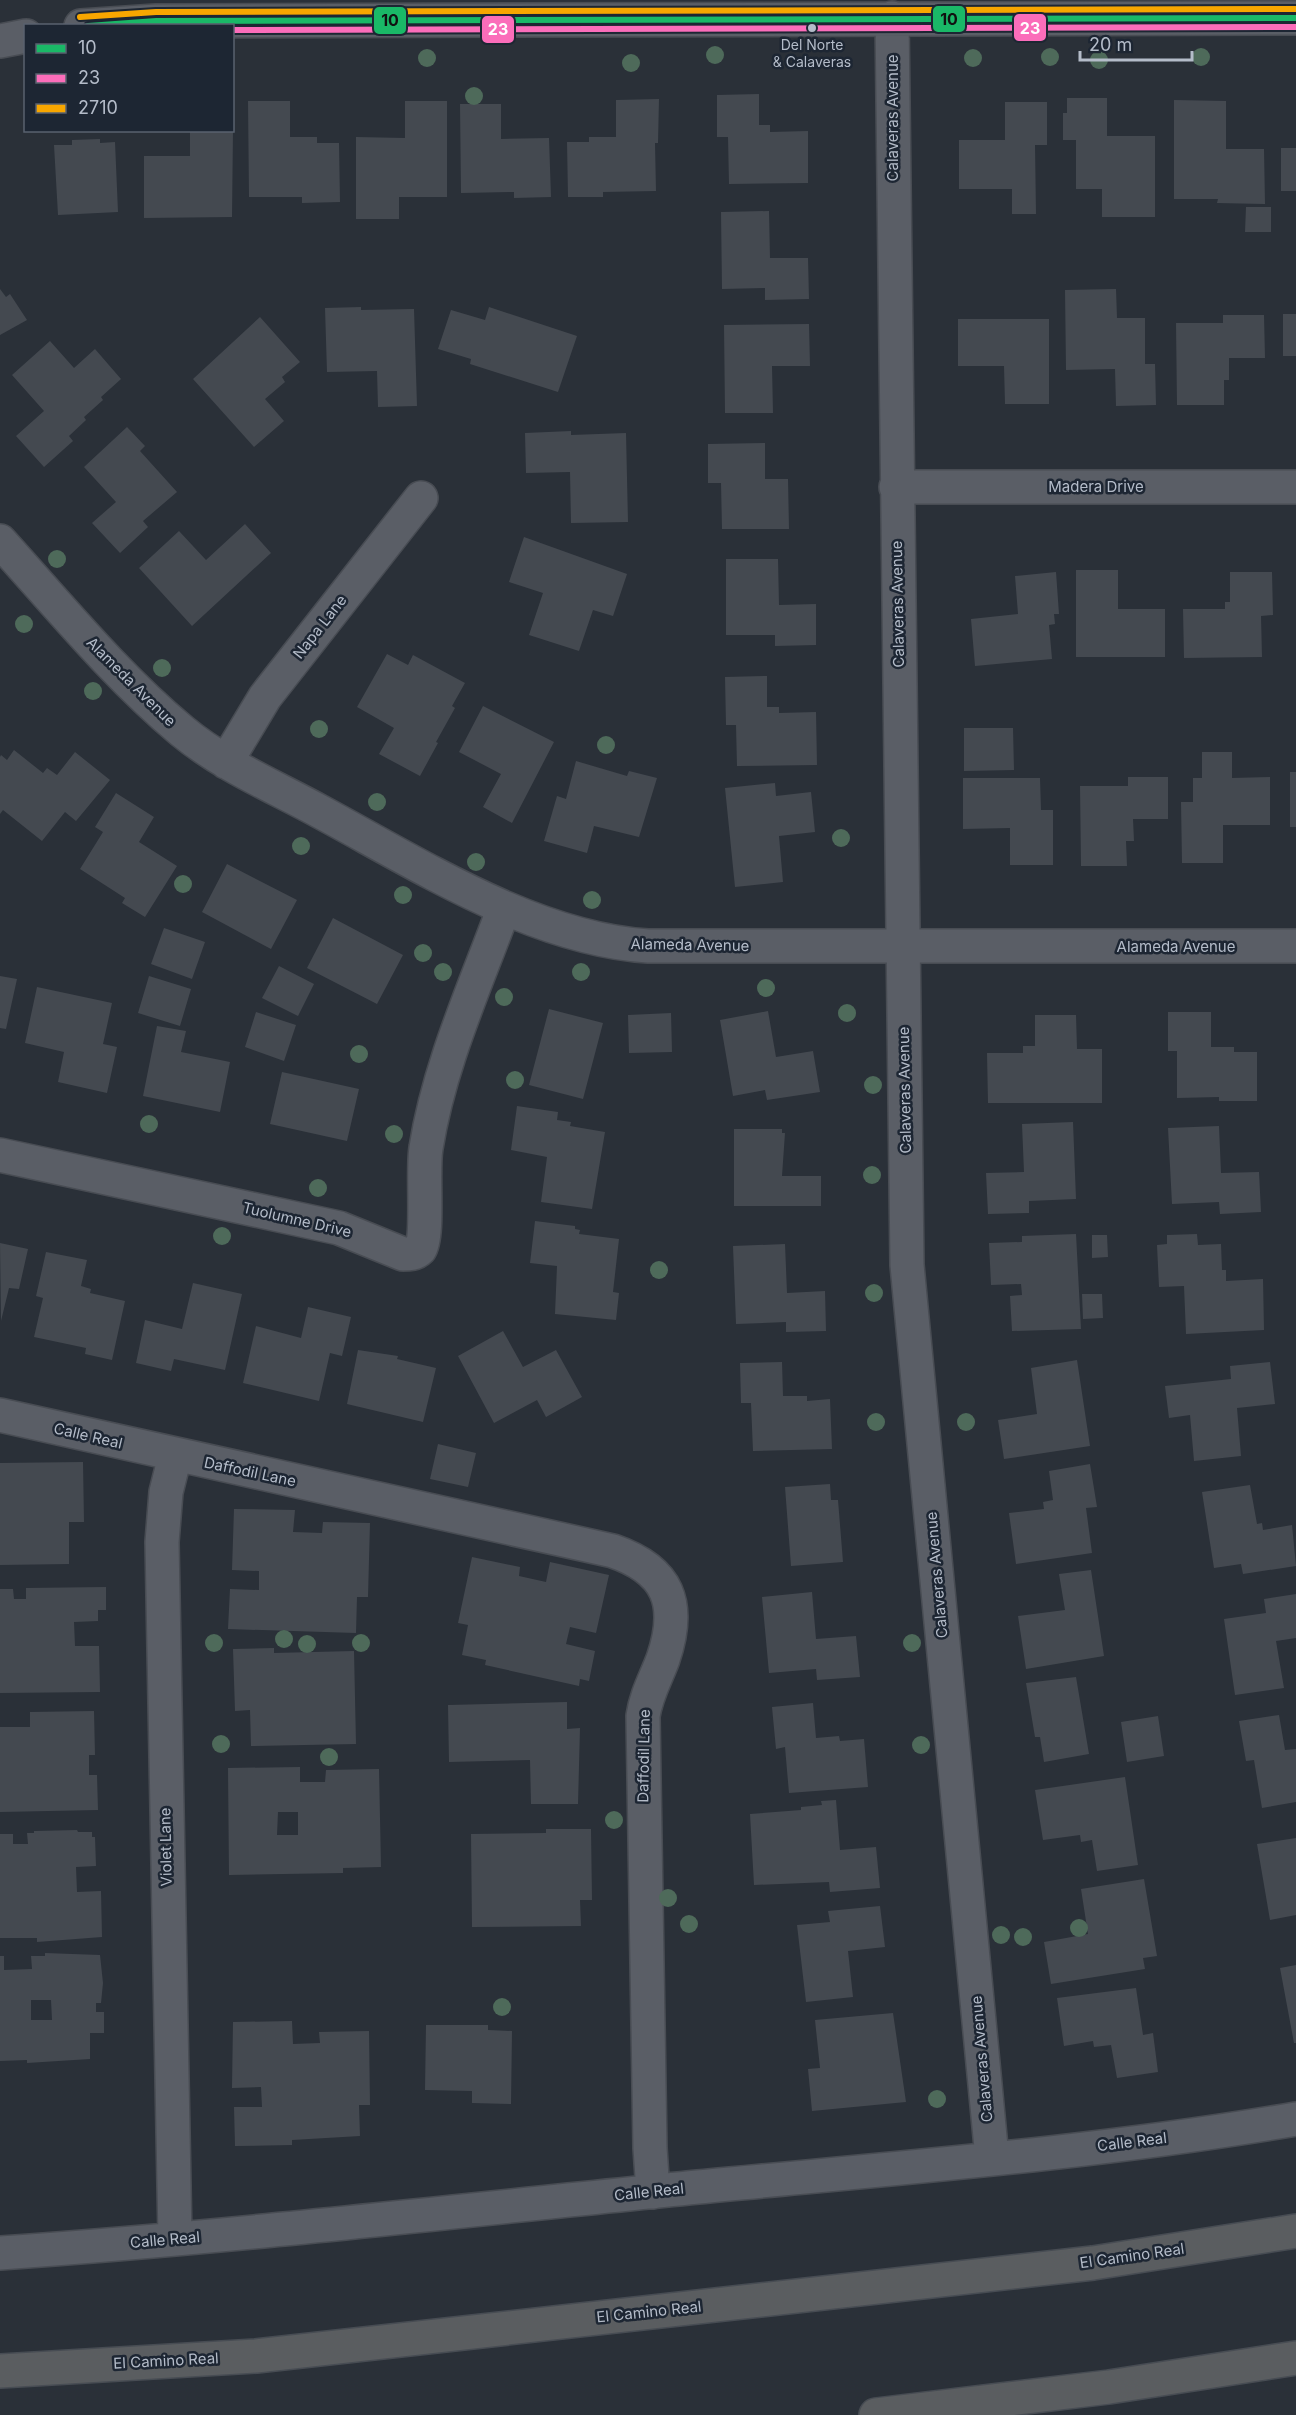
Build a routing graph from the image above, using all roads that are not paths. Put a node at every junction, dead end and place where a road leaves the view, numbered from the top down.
1 (892, 18) junction
2 (1296, 18) edge
3 (111, 24) edge
4 (24, 36) edge
5 (0, 41) edge
6 (896, 487) junction
7 (1296, 487) edge
8 (421, 498) dead end
9 (0, 542) edge
10 (226, 762) junction
11 (504, 908) junction
12 (1296, 946) edge
13 (904, 947) junction
14 (0, 1155) edge
15 (0, 1415) edge
16 (175, 1456) junction
17 (1296, 2119) edge
18 (992, 2158) junction
19 (653, 2192) junction
20 (1296, 2231) edge
21 (175, 2240) junction
22 (0, 2253) edge
23 (1296, 2358) edge
24 (0, 2371) edge
25 (876, 2415) edge

1 - 2 street
1 - 3 street
1 - 6 street, Calaveras Avenue
4 - 5 street
6 - 7 street, Madera Drive
6 - 13 street, Calaveras Avenue
8 - 10 street, Napa Lane
9 - 10 street, Alameda Avenue
10 - 11 street, Alameda Avenue
11 - 13 street, Alameda Avenue
11 - 14 street, Tuolumne Drive
12 - 13 street, Alameda Avenue
13 - 18 street, Calaveras Avenue
15 - 16 street, Calle Real
16 - 19 street, Daffodil Lane
16 - 21 street, Violet Lane
17 - 18 street, Calle Real
18 - 19 street, Calle Real
19 - 21 street, Calle Real
20 - 24 highway, El Camino Real
21 - 22 street, Calle Real
23 - 25 highway

